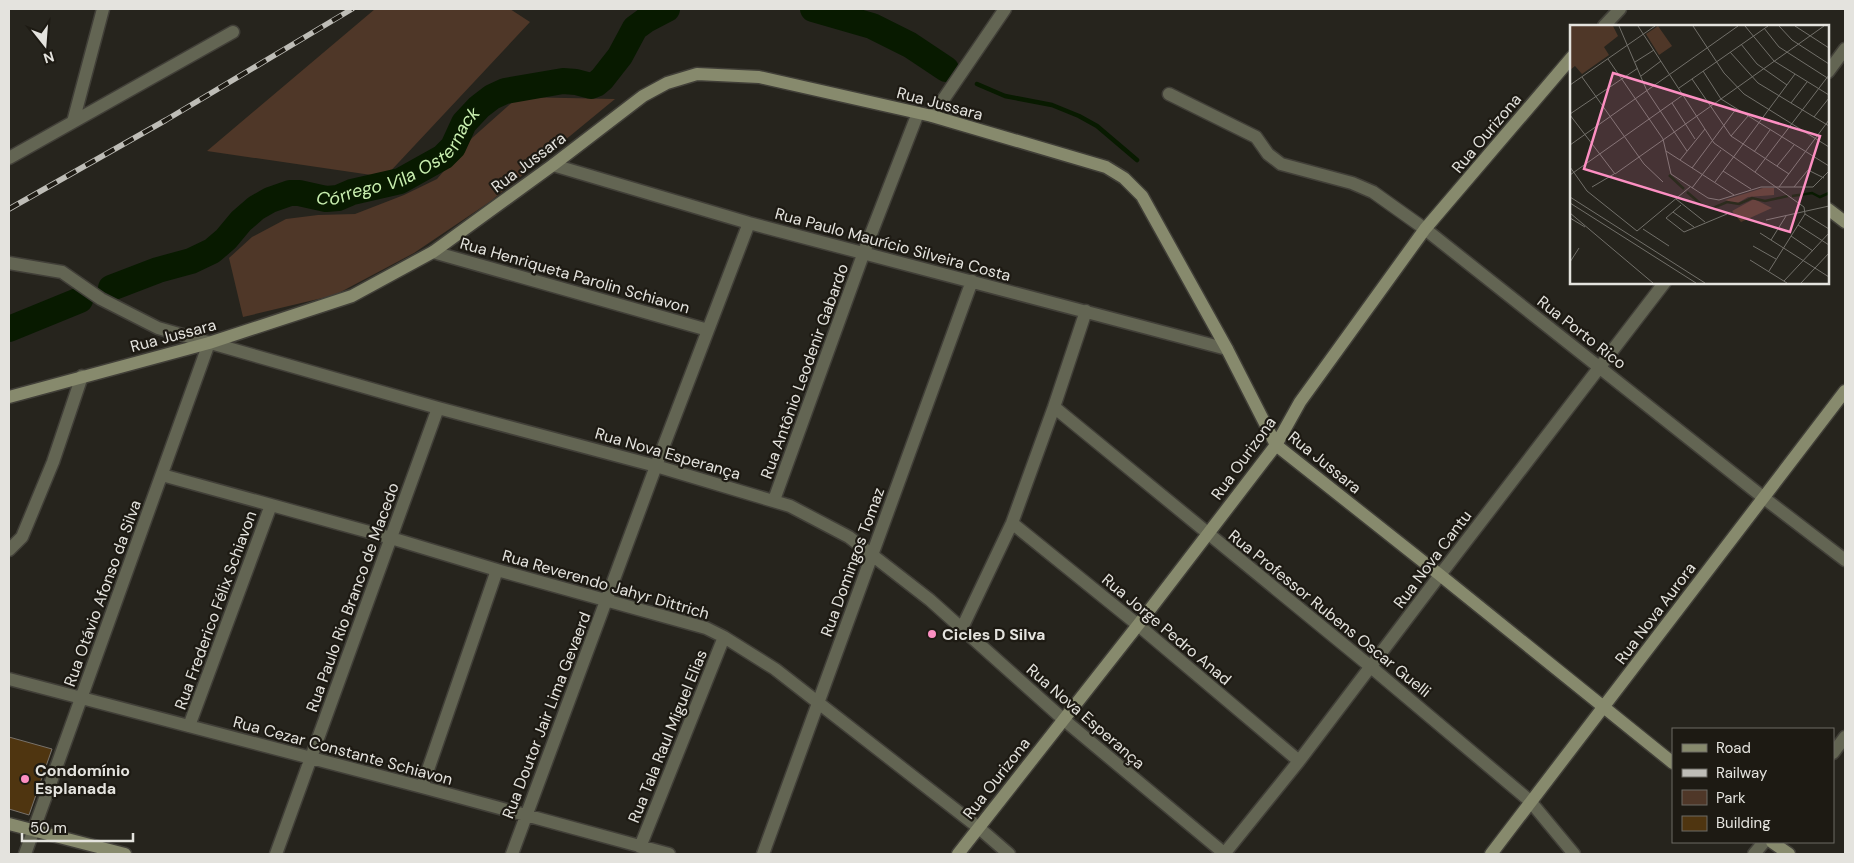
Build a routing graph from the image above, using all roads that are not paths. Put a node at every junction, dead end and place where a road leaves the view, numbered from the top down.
1 (102, 9) edge
2 (1005, 9) edge
3 (1620, 9) edge
4 (1605, 25) edge
5 (233, 32) dead end
6 (1845, 49) edge
7 (1570, 59) edge
8 (1829, 71) edge
9 (1169, 94) dead end
10 (918, 113) junction
11 (932, 116) junction
12 (73, 122) junction
13 (9, 158) edge
14 (553, 165) junction
15 (1829, 210) edge
16 (1845, 222) edge
17 (749, 223) junction
18 (1425, 229) junction
19 (433, 252) junction
20 (864, 252) junction
21 (9, 263) edge
22 (972, 281) junction
23 (1663, 284) edge
24 (1086, 311) junction
25 (708, 330) junction
26 (210, 343) junction
27 (1226, 348) junction
28 (1600, 367) junction
29 (82, 376) junction
30 (1845, 391) edge
31 (9, 397) edge
32 (1054, 407) junction
33 (438, 408) junction
34 (1276, 445) junction
35 (656, 466) junction
36 (162, 475) junction
37 (1764, 498) junction
38 (774, 500) junction
39 (272, 505) junction
40 (1012, 523) junction
41 (1208, 533) junction
42 (391, 538) junction
43 (9, 550) edge
44 (872, 555) junction
45 (1845, 560) edge
46 (497, 570) junction
47 (1440, 575) junction
48 (607, 600) junction
49 (1138, 625) junction
50 (962, 628) junction
51 (724, 637) junction
52 (1371, 666) junction
53 (9, 679) edge
54 (82, 698) junction
55 (818, 704) junction
56 (1603, 708) junction
57 (1063, 719) junction
58 (189, 726) junction
59 (1845, 738) edge
60 (1834, 753) edge
61 (311, 758) junction
62 (1299, 761) junction
63 (1672, 762) edge
64 (422, 787) junction
65 (1530, 801) junction
66 (526, 816) junction
67 (9, 824) edge
68 (979, 828) junction
69 (34, 831) junction
70 (1763, 843) edge
71 (1773, 843) edge
72 (640, 846) junction
73 (25, 854) edge
74 (125, 854) edge
75 (276, 854) edge
76 (512, 854) edge
77 (669, 854) edge
78 (763, 854) edge
79 (958, 854) edge
80 (1010, 854) edge
81 (1224, 854) edge
82 (1490, 854) edge
83 (1574, 854) edge
84 (1754, 854) edge
85 (1789, 854) edge

1 - 12 street
2 - 11 street
3 - 4 street
5 - 12 street
6 - 8 street
7 - 18 street, Rua Ourizona
9 - 18 street, Rua Porto Rico
10 - 11 street, Rua Jussara
10 - 14 street, Rua Jussara
10 - 20 street, Rua Antônio Leodenir Gabardo
11 - 27 street, Rua Jussara
12 - 13 street
14 - 17 street, Rua Paulo Maurício Silveira Costa
14 - 19 street, Rua Jussara
15 - 16 street
17 - 20 street, Rua Paulo Maurício Silveira Costa
17 - 25 street, Rua Doutor Jair Lima Gevaerd
18 - 28 street, Rua Porto Rico
18 - 34 street, Rua Ourizona
19 - 25 street, Rua Henriqueta Parolin Schiavon
19 - 26 street, Rua Jussara
20 - 22 street, Rua Paulo Maurício Silveira Costa
20 - 38 street, Rua Antônio Leodenir Gabardo
21 - 26 street, Rua Nova Esperança
22 - 24 street, Rua Paulo Maurício Silveira Costa
22 - 44 street, Rua Domingos Tomaz
23 - 28 street, Rua Nova Cantu
24 - 27 street, Rua Paulo Maurício Silveira Costa
24 - 32 street
25 - 35 street, Rua Doutor Jair Lima Gevaerd
26 - 29 street, Rua Jussara
26 - 33 street, Rua Nova Esperança
26 - 36 street, Rua Otávio Afonso da Silva
27 - 34 street, Rua Jussara
28 - 37 street, Rua Porto Rico
28 - 47 street, Rua Nova Cantu
29 - 31 street, Rua Jussara
29 - 43 street
30 - 37 street, Rua Nova Aurora
32 - 40 street
32 - 41 street, Rua Professor Rubens Oscar Guelli
33 - 35 street, Rua Nova Esperança
33 - 42 street, Rua Paulo Rio Branco de Macedo
34 - 41 street, Rua Ourizona
34 - 47 street, Rua Jussara
35 - 38 street, Rua Nova Esperança
35 - 48 street, Rua Doutor Jair Lima Gevaerd
36 - 39 street, Rua Reverendo Jahyr Dittrich
36 - 54 street, Rua Otávio Afonso da Silva
37 - 45 street, Rua Porto Rico
37 - 56 street, Rua Nova Aurora
38 - 44 street, Rua Nova Esperança
39 - 42 street, Rua Reverendo Jahyr Dittrich
39 - 58 street, Rua Frederico Félix Schiavon
40 - 49 street, Rua Jorge Pedro Anad
40 - 50 street
41 - 49 street, Rua Ourizona
41 - 52 street, Rua Professor Rubens Oscar Guelli
42 - 46 street, Rua Reverendo Jahyr Dittrich
42 - 61 street, Rua Paulo Rio Branco de Macedo
44 - 50 street, Rua Nova Esperança
44 - 55 street, Rua Domingos Tomaz
46 - 48 street, Rua Reverendo Jahyr Dittrich
46 - 64 street
47 - 52 street, Rua Nova Cantu
47 - 56 street, Rua Jussara
48 - 51 street, Rua Reverendo Jahyr Dittrich
48 - 66 street, Rua Doutor Jair Lima Gevaerd
49 - 57 street, Rua Ourizona
49 - 62 street, Rua Jorge Pedro Anad
50 - 57 street, Rua Nova Esperança
51 - 55 street, Rua Reverendo Jahyr Dittrich
51 - 72 street, Rua Tala Raul Miguel Elias
52 - 62 street, Rua Nova Cantu
52 - 65 street, Rua Professor Rubens Oscar Guelli
53 - 54 street, Rua Cezar Constante Schiavon
54 - 58 street, Rua Cezar Constante Schiavon
54 - 69 street, Rua Otávio Afonso da Silva
55 - 68 street, Rua Reverendo Jahyr Dittrich
55 - 78 street, Rua Domingos Tomaz
56 - 63 street, Rua Jussara
56 - 65 street, Rua Nova Aurora
57 - 68 street, Rua Ourizona
57 - 81 street, Rua Nova Esperança
58 - 61 street, Rua Cezar Constante Schiavon
59 - 60 street
61 - 64 street, Rua Cezar Constante Schiavon
61 - 75 street, Rua Paulo Rio Branco de Macedo
62 - 81 street, Rua Nova Cantu
64 - 66 street, Rua Cezar Constante Schiavon
65 - 82 street, Rua Nova Aurora
65 - 83 street, Rua Professor Rubens Oscar Guelli
66 - 72 street, Rua Cezar Constante Schiavon
66 - 76 street, Rua Doutor Jair Lima Gevaerd
67 - 69 street
68 - 79 street, Rua Ourizona
68 - 80 street, Rua Reverendo Jahyr Dittrich
69 - 73 street, Rua Otávio Afonso da Silva
69 - 74 street
70 - 84 street
71 - 85 street
72 - 77 street, Rua Cezar Constante Schiavon

